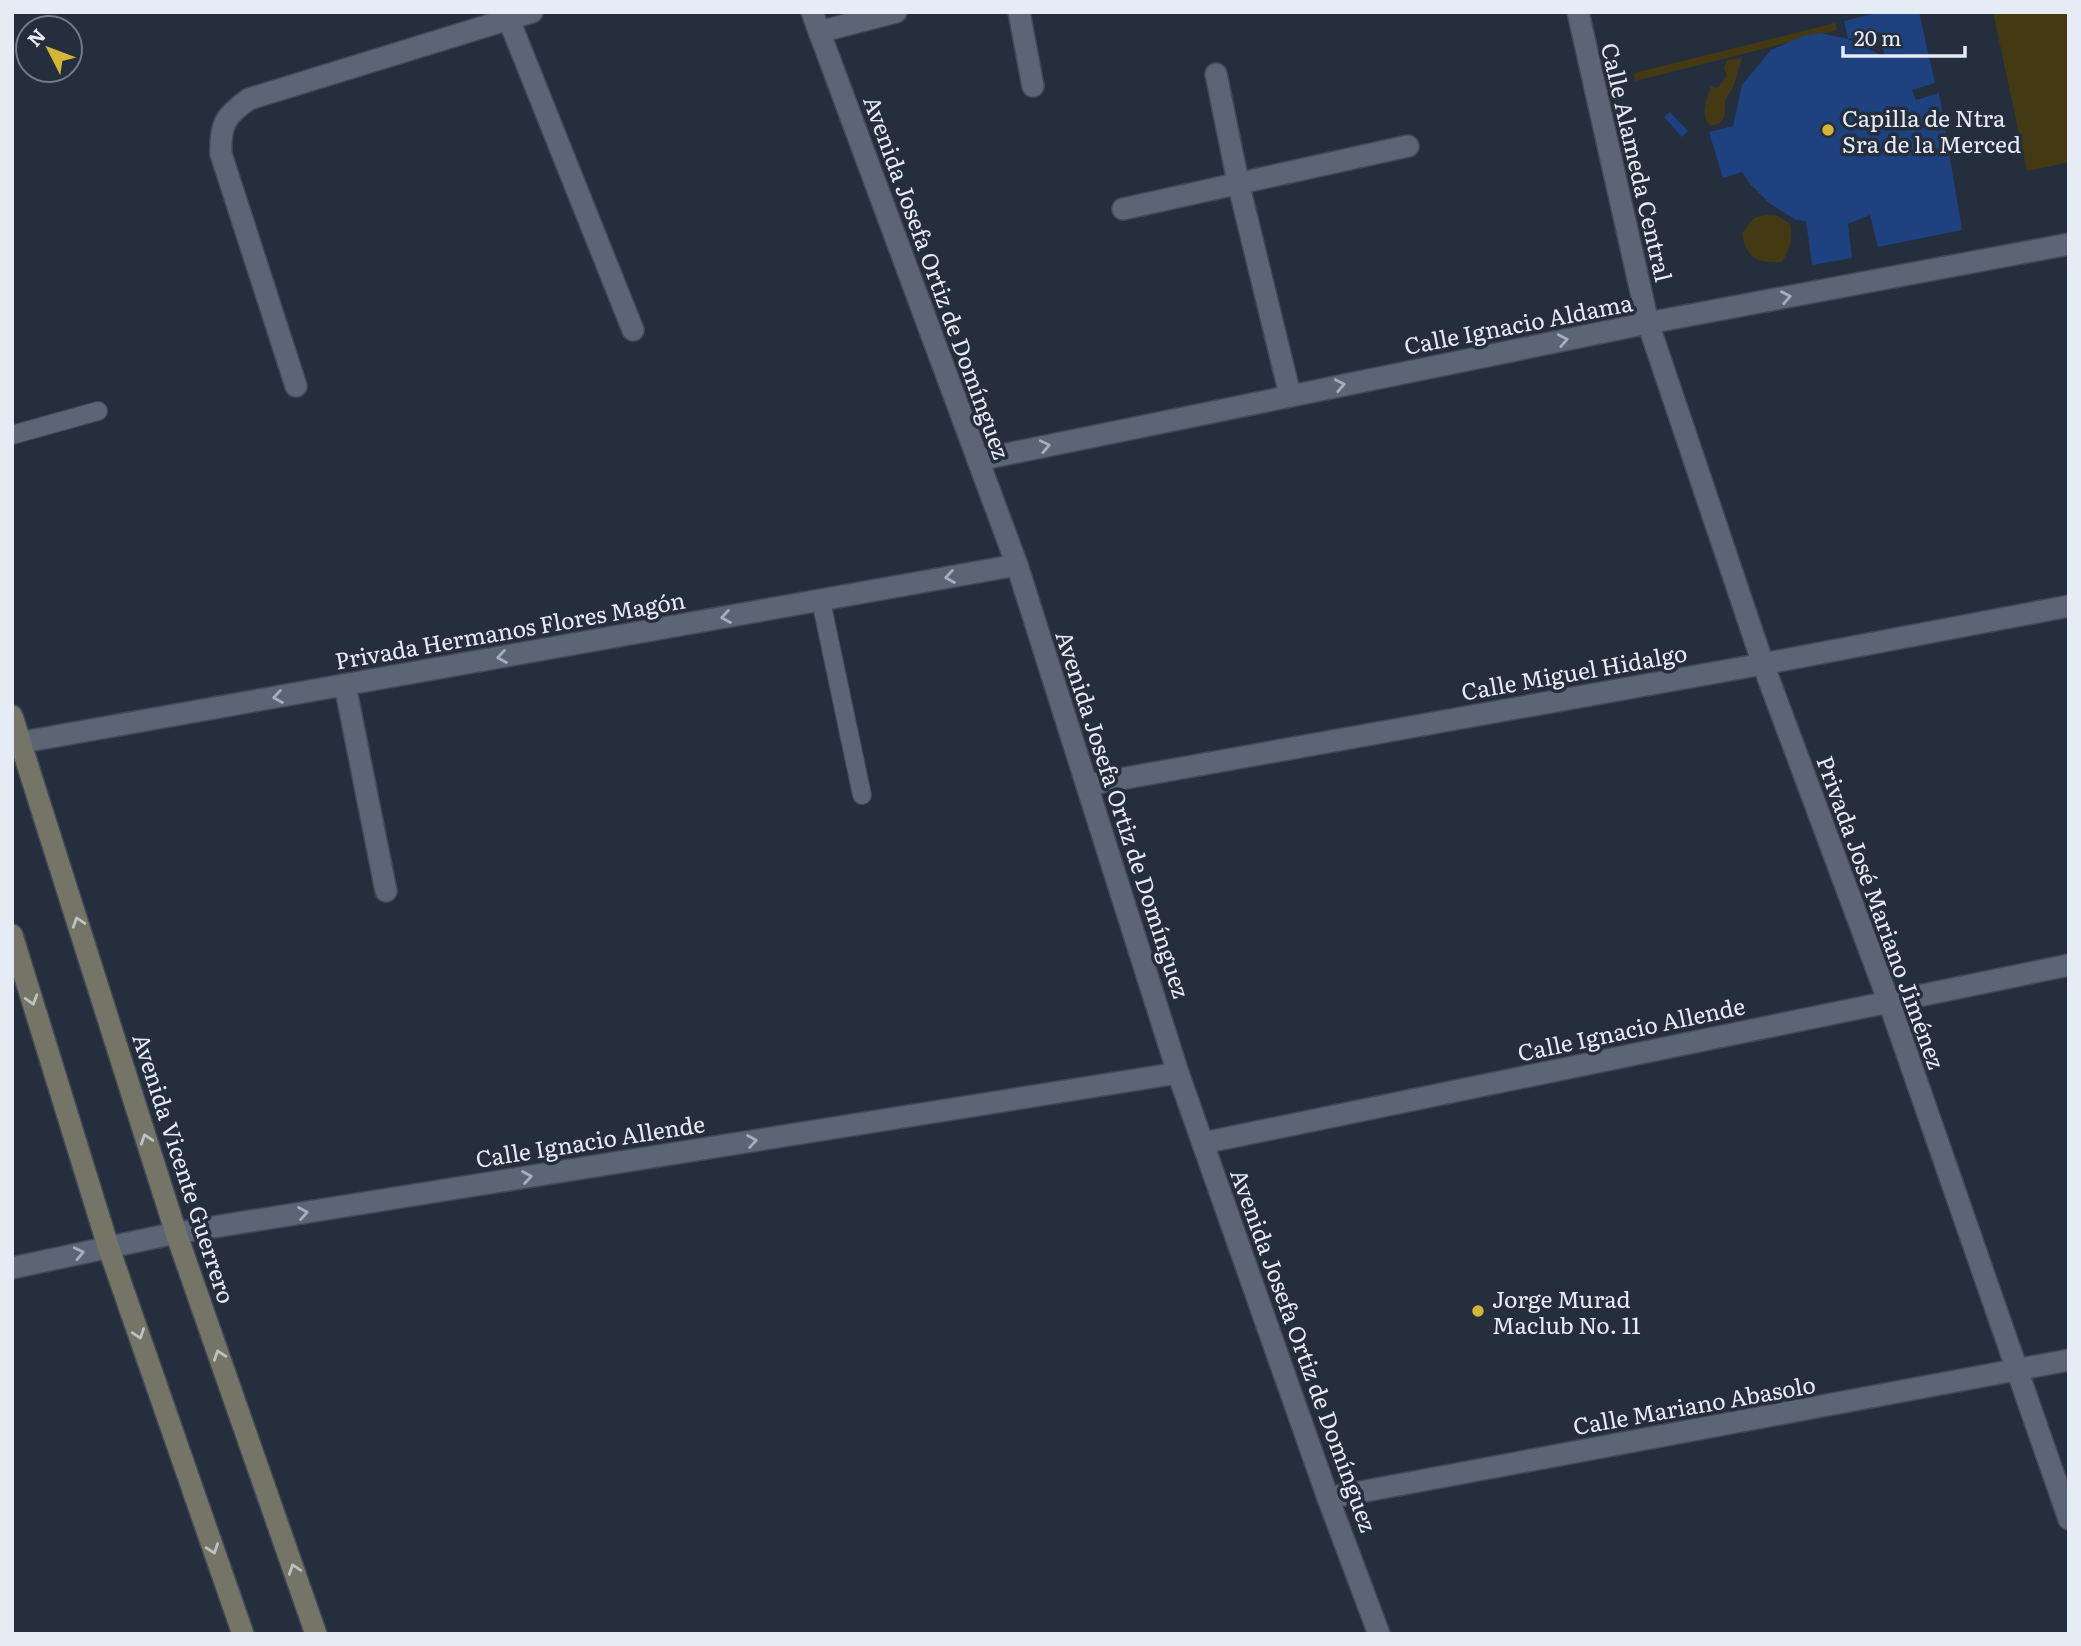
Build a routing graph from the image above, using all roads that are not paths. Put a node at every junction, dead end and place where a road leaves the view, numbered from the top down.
1 (532, 12) edge
2 (896, 12) edge
3 (1018, 12) edge
4 (1578, 12) edge
5 (509, 20) junction
6 (816, 22) edge
7 (1216, 75) dead end
8 (1033, 86) dead end
9 (1408, 146) dead end
10 (1238, 183) junction
11 (1123, 209) dead end
12 (2069, 244) edge
13 (1648, 323) junction
14 (633, 330) dead end
15 (296, 386) dead end
16 (1290, 396) junction
17 (97, 411) dead end
18 (12, 435) edge
19 (978, 460) junction
20 (1017, 565) junction
21 (821, 601) junction
22 (2069, 606) edge
23 (1763, 664) junction
24 (345, 685) junction
25 (12, 716) edge
26 (17, 743) edge
27 (1087, 785) junction
28 (862, 795) dead end
29 (386, 891) dead end
30 (12, 935) edge
31 (2069, 965) edge
32 (1889, 1002) junction
33 (1178, 1073) junction
34 (1203, 1143) junction
35 (176, 1233) junction
36 (108, 1246) junction
37 (12, 1268) edge
38 (2069, 1360) edge
39 (2018, 1371) junction
40 (1328, 1498) junction
41 (2069, 1519) edge
42 (243, 1634) edge
43 (316, 1634) edge
44 (1379, 1634) edge

1 - 5 street
2 - 6 street
3 - 8 street
4 - 13 street, Calle Alameda Central
5 - 14 street
5 - 15 street
6 - 19 street, Avenida Josefa Ortiz de Domínguez
7 - 10 street
9 - 10 street
10 - 11 street
10 - 16 street
13 -> 12 street, Calle Ignacio Aldama
16 -> 13 street, Calle Ignacio Aldama
13 - 23 street, Privada José Mariano Jiménez
19 -> 16 street, Calle Ignacio Aldama
17 - 18 lane
19 - 20 street, Avenida Josefa Ortiz de Domínguez
20 -> 21 street, Privada Hermanos Flores Magón
20 - 27 street, Avenida Josefa Ortiz de Domínguez
21 -> 24 street, Privada Hermanos Flores Magón
21 - 28 lane
22 - 23 street, Calle Miguel Hidalgo
23 - 27 street, Calle Miguel Hidalgo
23 - 32 street, Privada José Mariano Jiménez
24 -> 26 street, Privada Hermanos Flores Magón
24 - 29 street
25 - 26 main road, Avenida Vicente Guerrero
35 -> 26 main road, Avenida Vicente Guerrero
27 - 33 street, Avenida Josefa Ortiz de Domínguez
30 -> 36 main road
31 - 32 street, Calle Ignacio Allende
32 - 34 street, Calle Ignacio Allende
32 - 39 street, Privada José Mariano Jiménez
33 - 34 street, Avenida Josefa Ortiz de Domínguez
35 -> 33 street, Calle Ignacio Allende
34 - 40 street, Avenida Josefa Ortiz de Domínguez
35 - 36 street, Calle Ignacio Allende
43 -> 35 main road, Avenida Vicente Guerrero
37 -> 36 street, Calle Ignacio Allende
36 -> 42 main road
38 - 39 street, Calle Mariano Abasolo
39 - 40 street, Calle Mariano Abasolo
39 - 41 street, Privada José Mariano Jiménez
40 - 44 street, Avenida Josefa Ortiz de Domínguez

